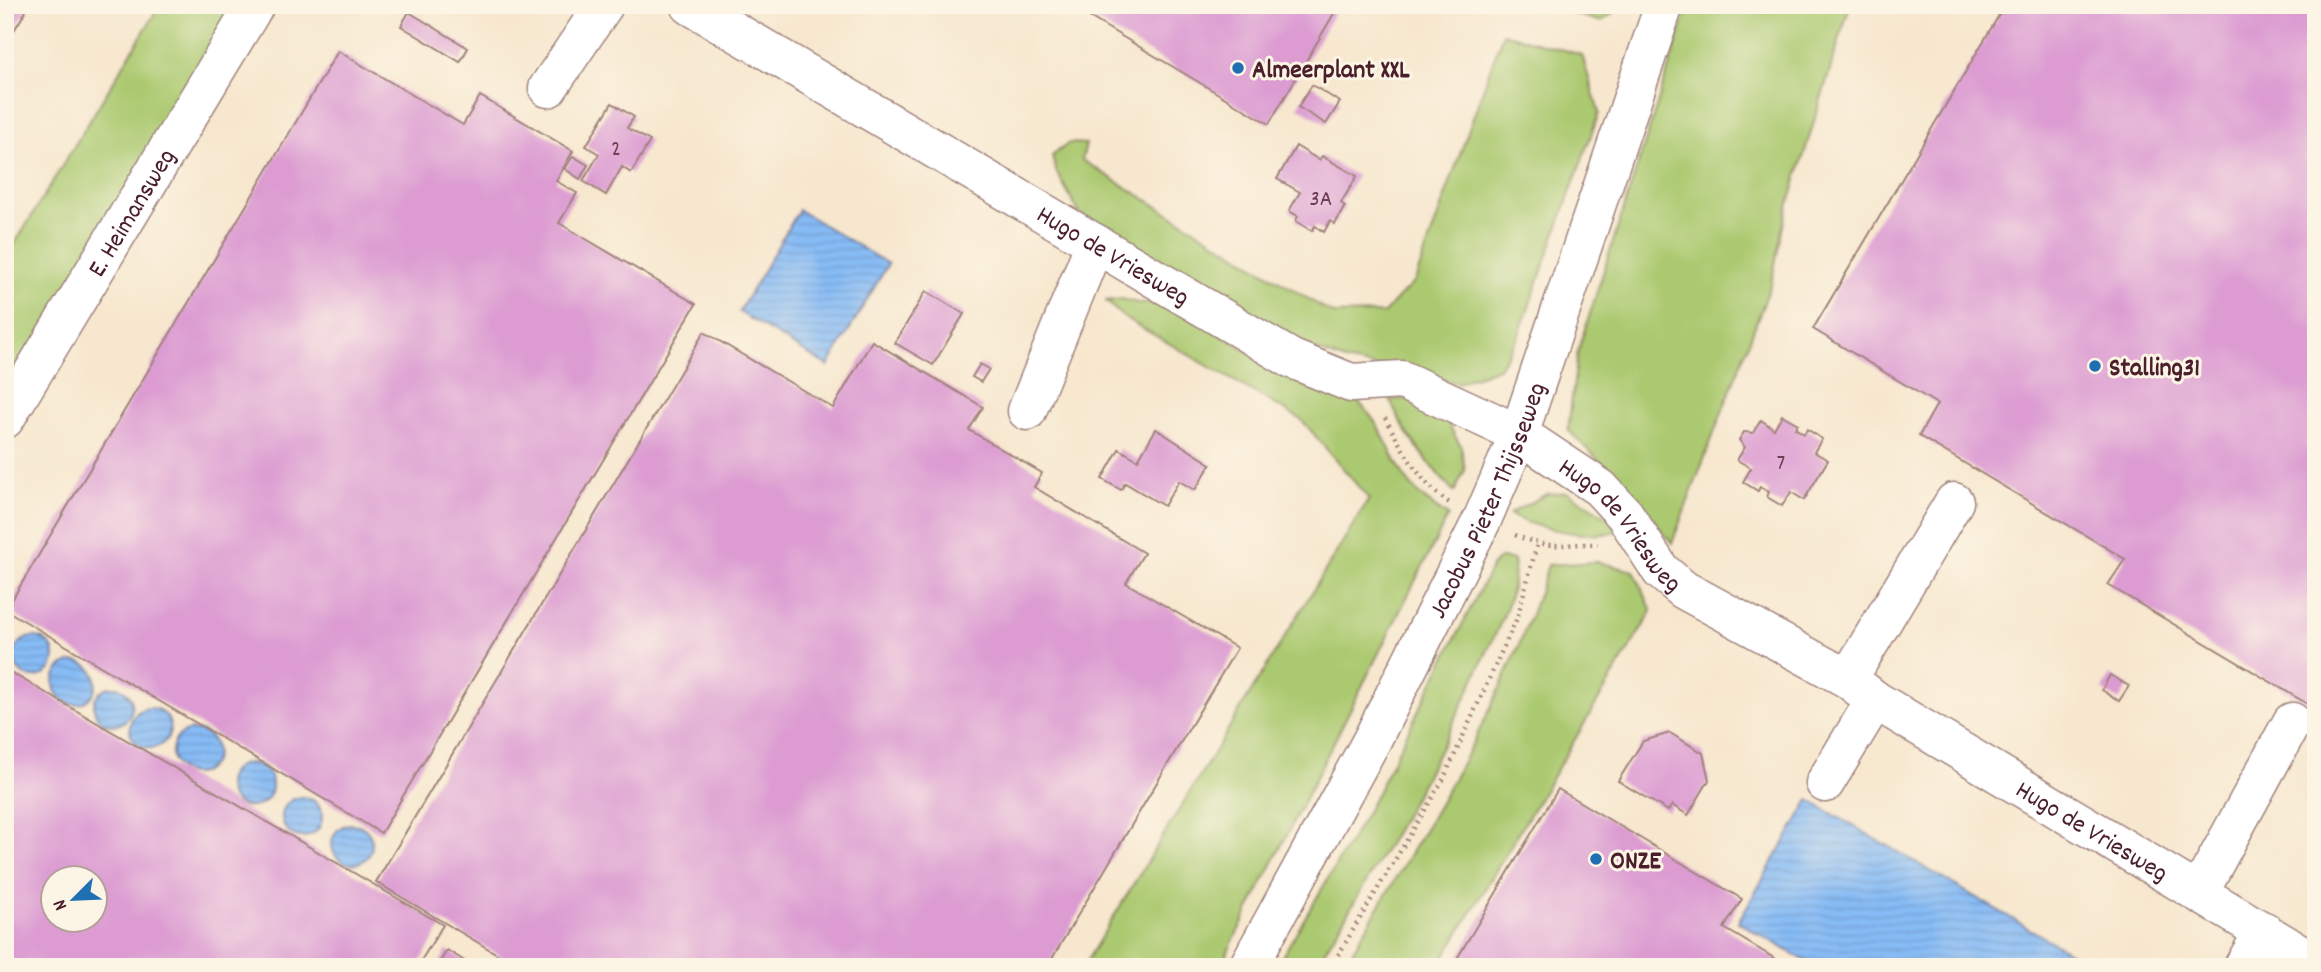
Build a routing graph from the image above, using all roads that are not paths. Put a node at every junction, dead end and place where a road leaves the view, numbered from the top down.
1 (255, 5) edge
2 (604, 5) edge
3 (690, 5) edge
4 (1664, 5) edge
5 (548, 89) dead end
6 (1095, 243) junction
7 (1027, 411) dead end
8 (5, 419) edge
9 (1519, 434) junction
10 (1954, 502) dead end
11 (1861, 690) junction
12 (2292, 722) dead end
13 (1825, 783) dead end
14 (2199, 892) junction
15 (2264, 931) junction
16 (2316, 962) edge
17 (1248, 967) edge
18 (2243, 967) edge

1 - 8 street, E. Heimansweg
2 - 5 street
3 - 6 street, Hugo de Vriesweg
4 - 9 street, Jacobus Pieter Thijsseweg
6 - 7 street
6 - 9 street, Hugo de Vriesweg
9 - 11 street, Hugo de Vriesweg
9 - 17 street, Jacobus Pieter Thijsseweg
10 - 11 street
11 - 13 street
11 - 14 street, Hugo de Vriesweg
12 - 14 street
14 - 15 street, Hugo de Vriesweg
15 - 16 street, Hugo de Vriesweg
15 - 18 street

